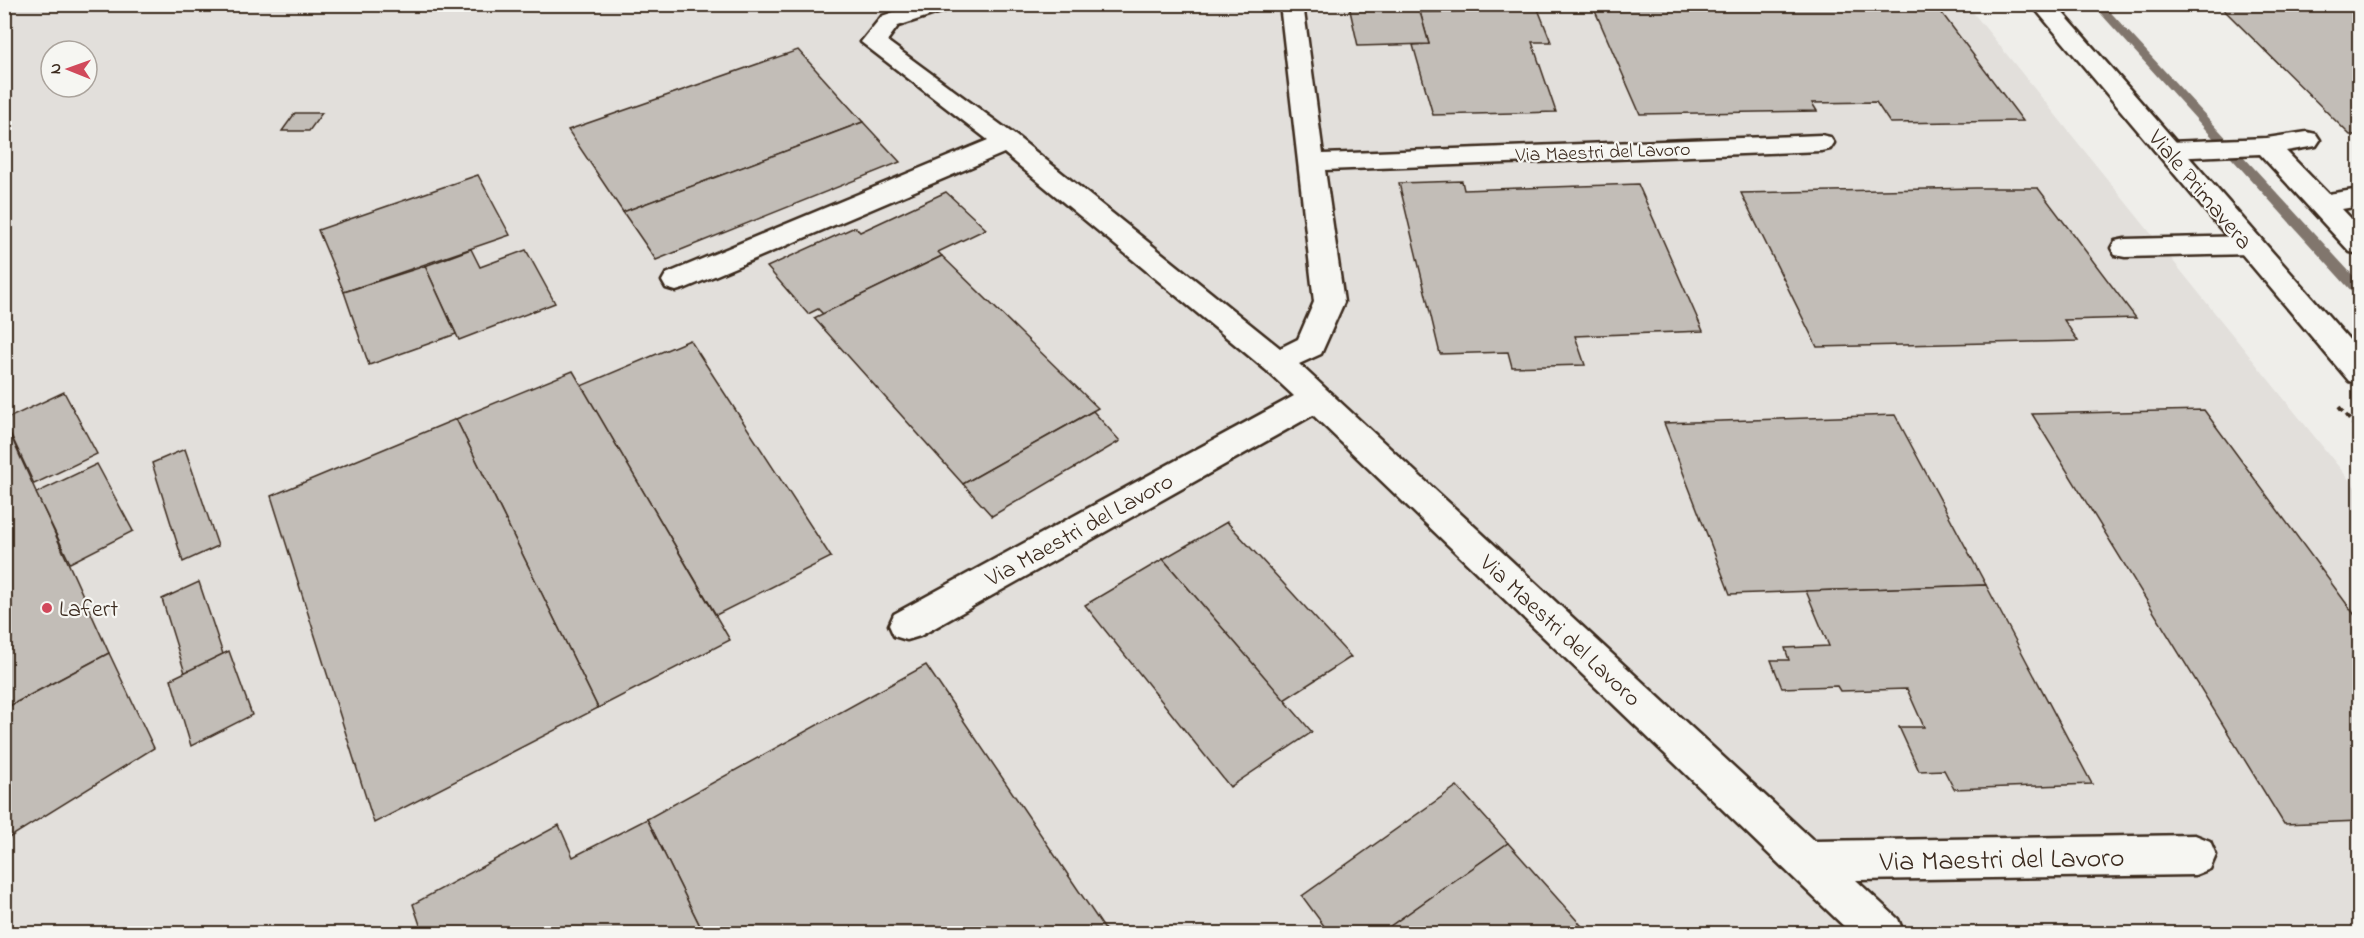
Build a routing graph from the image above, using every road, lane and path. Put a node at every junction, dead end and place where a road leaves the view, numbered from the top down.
1 (942, 4) edge
2 (1291, 4) edge
3 (2042, 4) edge
4 (2307, 140) dead end
5 (1007, 142) junction
6 (1821, 143) dead end
7 (2257, 147) junction
8 (2169, 150) junction
9 (1313, 162) junction
10 (2360, 197) edge
11 (2321, 204) junction
12 (2250, 245) junction
13 (2360, 245) edge
14 (2125, 248) dead end
15 (676, 281) dead end
16 (1277, 362) junction
17 (2360, 373) edge
18 (1315, 399) junction
19 (907, 626) dead end
20 (2195, 855) dead end
21 (1808, 861) junction
22 (1883, 933) edge

1 - 5 street, Via Maestri del Lavoro
2 - 9 street
3 - 8 street, Viale Primavera
4 - 7 street
5 - 15 street
5 - 16 street, Via Maestri del Lavoro
6 - 9 street, Via Maestri del Lavoro
7 - 8 street
7 - 11 street
8 - 12 street, Viale Primavera
9 - 16 street
10 - 11 street
11 - 13 street
12 - 14 street
12 - 17 street, Viale Primavera
16 - 18 street, Via Maestri del Lavoro
18 - 19 street, Via Maestri del Lavoro
18 - 21 street, Via Maestri del Lavoro
20 - 21 street, Via Maestri del Lavoro
21 - 22 street, Via Maestri del Lavoro

